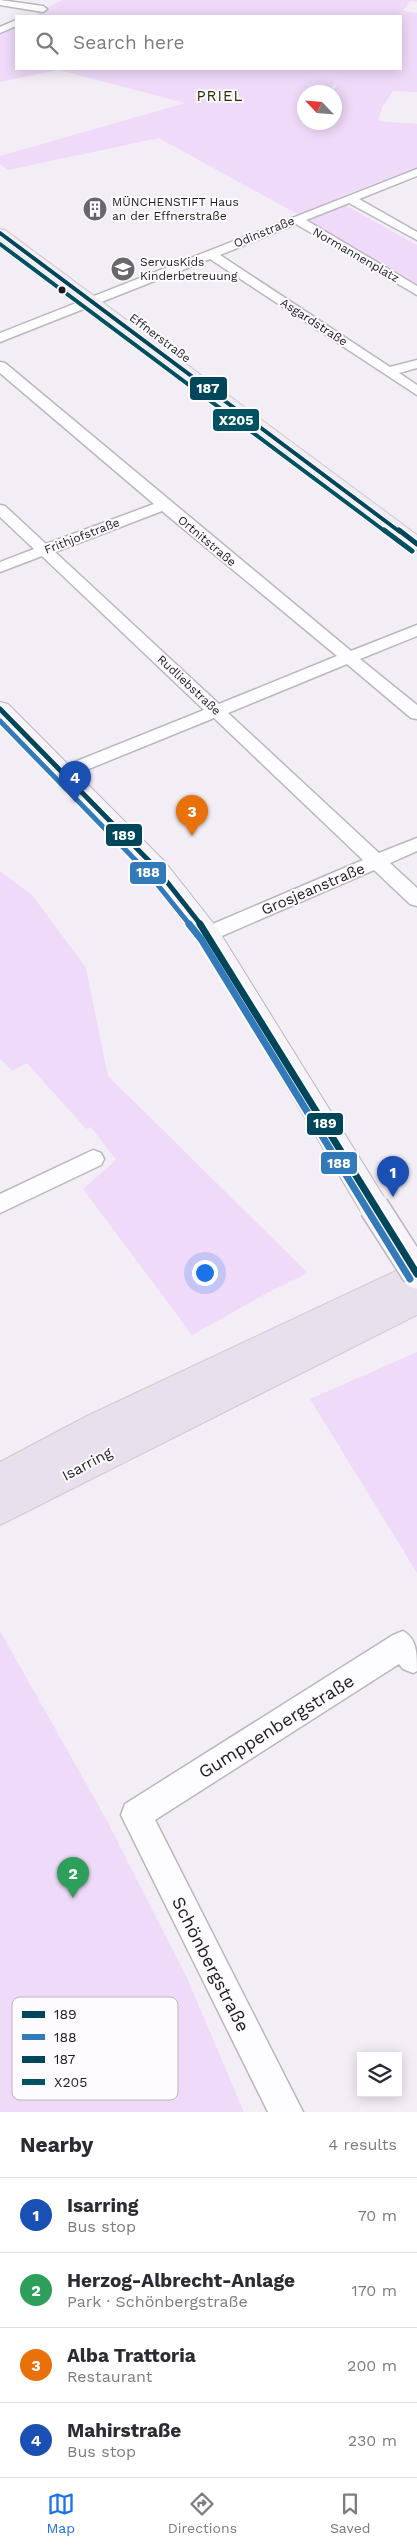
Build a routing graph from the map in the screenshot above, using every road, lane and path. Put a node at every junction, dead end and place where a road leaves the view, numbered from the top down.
1 (0, 2) edge
2 (53, 4) dead end
3 (43, 9) junction
4 (31, 15) edge
5 (15, 22) edge
6 (0, 30) edge
7 (417, 172) edge
8 (350, 198) junction
9 (0, 219) edge
10 (296, 219) junction
11 (0, 232) edge
12 (417, 237) edge
13 (211, 254) junction
14 (417, 290) edge
15 (99, 299) junction
16 (0, 338) edge
17 (417, 364) edge
18 (0, 366) edge
19 (389, 372) junction
20 (417, 391) edge
21 (164, 505) junction
22 (0, 509) edge
23 (417, 528) edge
24 (417, 544) edge
25 (46, 550) junction
26 (0, 567) edge
27 (417, 630) edge
28 (349, 658) junction
29 (0, 709) edge
30 (218, 712) junction
31 (417, 714) edge
32 (63, 773) junction
33 (417, 844) edge
34 (378, 863) junction
35 (417, 899) edge
36 (208, 934) junction
37 (93, 1159) dead end
38 (0, 1204) edge
39 (417, 1268) edge
40 (417, 1274) edge
41 (385, 1289) junction
42 (417, 1300) edge
43 (107, 1438) junction
44 (0, 1479) edge
45 (0, 1510) edge
46 (413, 1659) dead end
47 (136, 1815) joint
48 (286, 2112) edge

1 - 3 street
2 - 3 street
3 - 4 street
5 - 6 street
7 - 8 street, Odinstraße
8 - 10 street, Odinstraße
8 - 12 street
9 - 15 main road, Effnerstraße
10 - 13 street, Odinstraße
10 - 14 street, Normannenplatz
11 - 15 main road, Effnerstraße
13 - 15 street, Odinstraße
13 - 19 street, Asgardstraße
15 - 16 street, Odinstraße
15 - 23 main road, Effnerstraße
15 - 24 main road, Effnerstraße
17 - 19 street
18 - 21 street, Ortnitstraße
19 - 20 street, Asgardstraße
21 - 25 street, Frithjofstraße
21 - 28 street, Ortnitstraße
22 - 25 street, Rudliebstraße
25 - 26 street, Frithjofstraße
25 - 30 street, Rudliebstraße
27 - 28 street
28 - 30 street
28 - 31 street, Ortnitstraße
29 - 32 main road
30 - 32 street
30 - 34 street, Rudliebstraße
32 - 36 main road
33 - 34 street, Grosjeanstraße
34 - 35 street, Rudliebstraße
34 - 36 street, Grosjeanstraße
36 - 40 main road, bridge
37 - 38 street
39 - 41 highway
40 - 41 highway, Isarring
41 - 43 highway, Isarring
42 - 43 highway, Isarring
43 - 44 highway, Isarring
43 - 45 highway, Isarring
46 - 47 street, Gumppenbergstraße
47 - 48 street, Schönbergstraße

